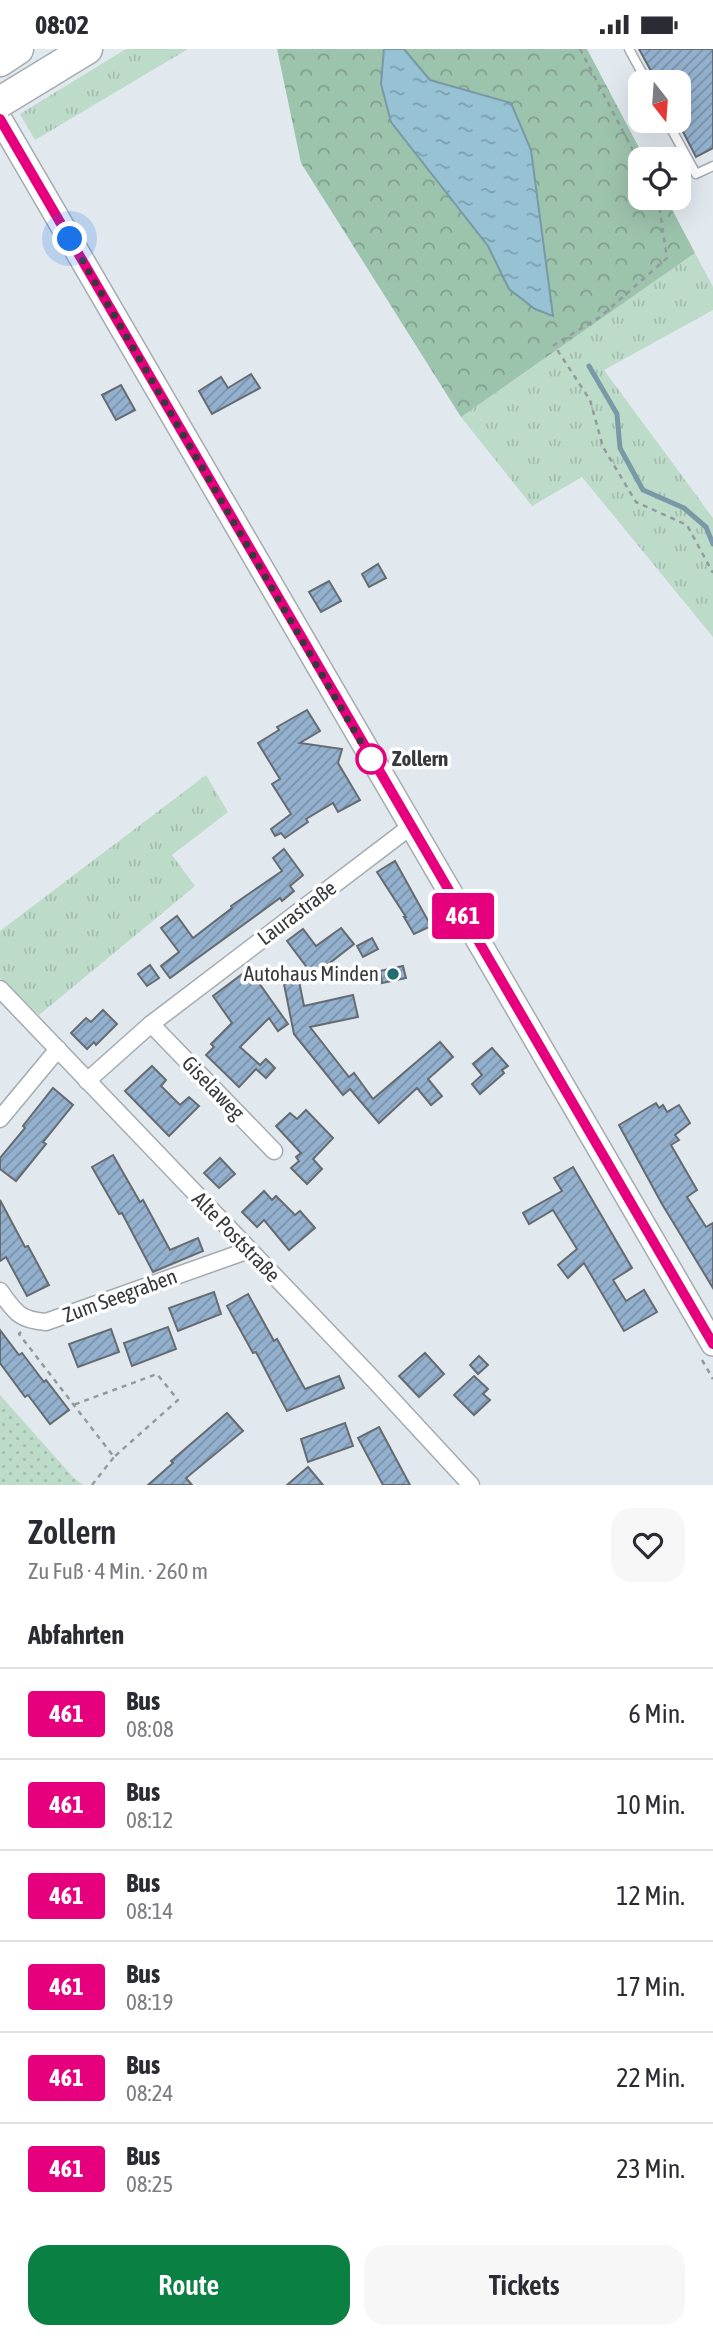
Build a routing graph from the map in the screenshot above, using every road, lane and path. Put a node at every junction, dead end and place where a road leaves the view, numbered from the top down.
1 (18, 49) edge
2 (87, 49) edge
3 (580, 49) edge
4 (629, 49) edge
5 (0, 61) edge
6 (640, 70) edge
7 (0, 102) edge
8 (0, 119) edge
9 (674, 133) edge
10 (631, 147) edge
11 (713, 166) edge
12 (660, 210) edge
13 (713, 573) edge
14 (410, 827) junction
15 (0, 989) edge
16 (151, 1024) junction
17 (58, 1049) junction
18 (87, 1081) junction
19 (0, 1119) edge
20 (274, 1151) dead end
21 (249, 1250) junction
22 (0, 1291) edge
23 (35, 1321) junction
24 (713, 1344) edge
25 (74, 1405) junction
26 (114, 1457) junction
27 (92, 1485) edge
28 (471, 1485) edge

1 - 5 highway
2 - 7 highway, bridge
3 - 10 path
4 - 6 lane
8 - 14 main road
9 - 11 lane
12 - 13 path
14 - 16 street, Laurastraße
14 - 24 main road
15 - 17 street, Alte Poststraße
16 - 18 street, Laurastraße
16 - 20 street, Giselaweg
17 - 18 street, Alte Poststraße
17 - 19 street
18 - 21 street, Alte Poststraße
21 - 23 street, Zum Seegraben
21 - 28 street, Alte Poststraße
22 - 23 street, Zum Seegraben
23 - 25 path
25 - 26 path
25 - 26 path
26 - 27 path

